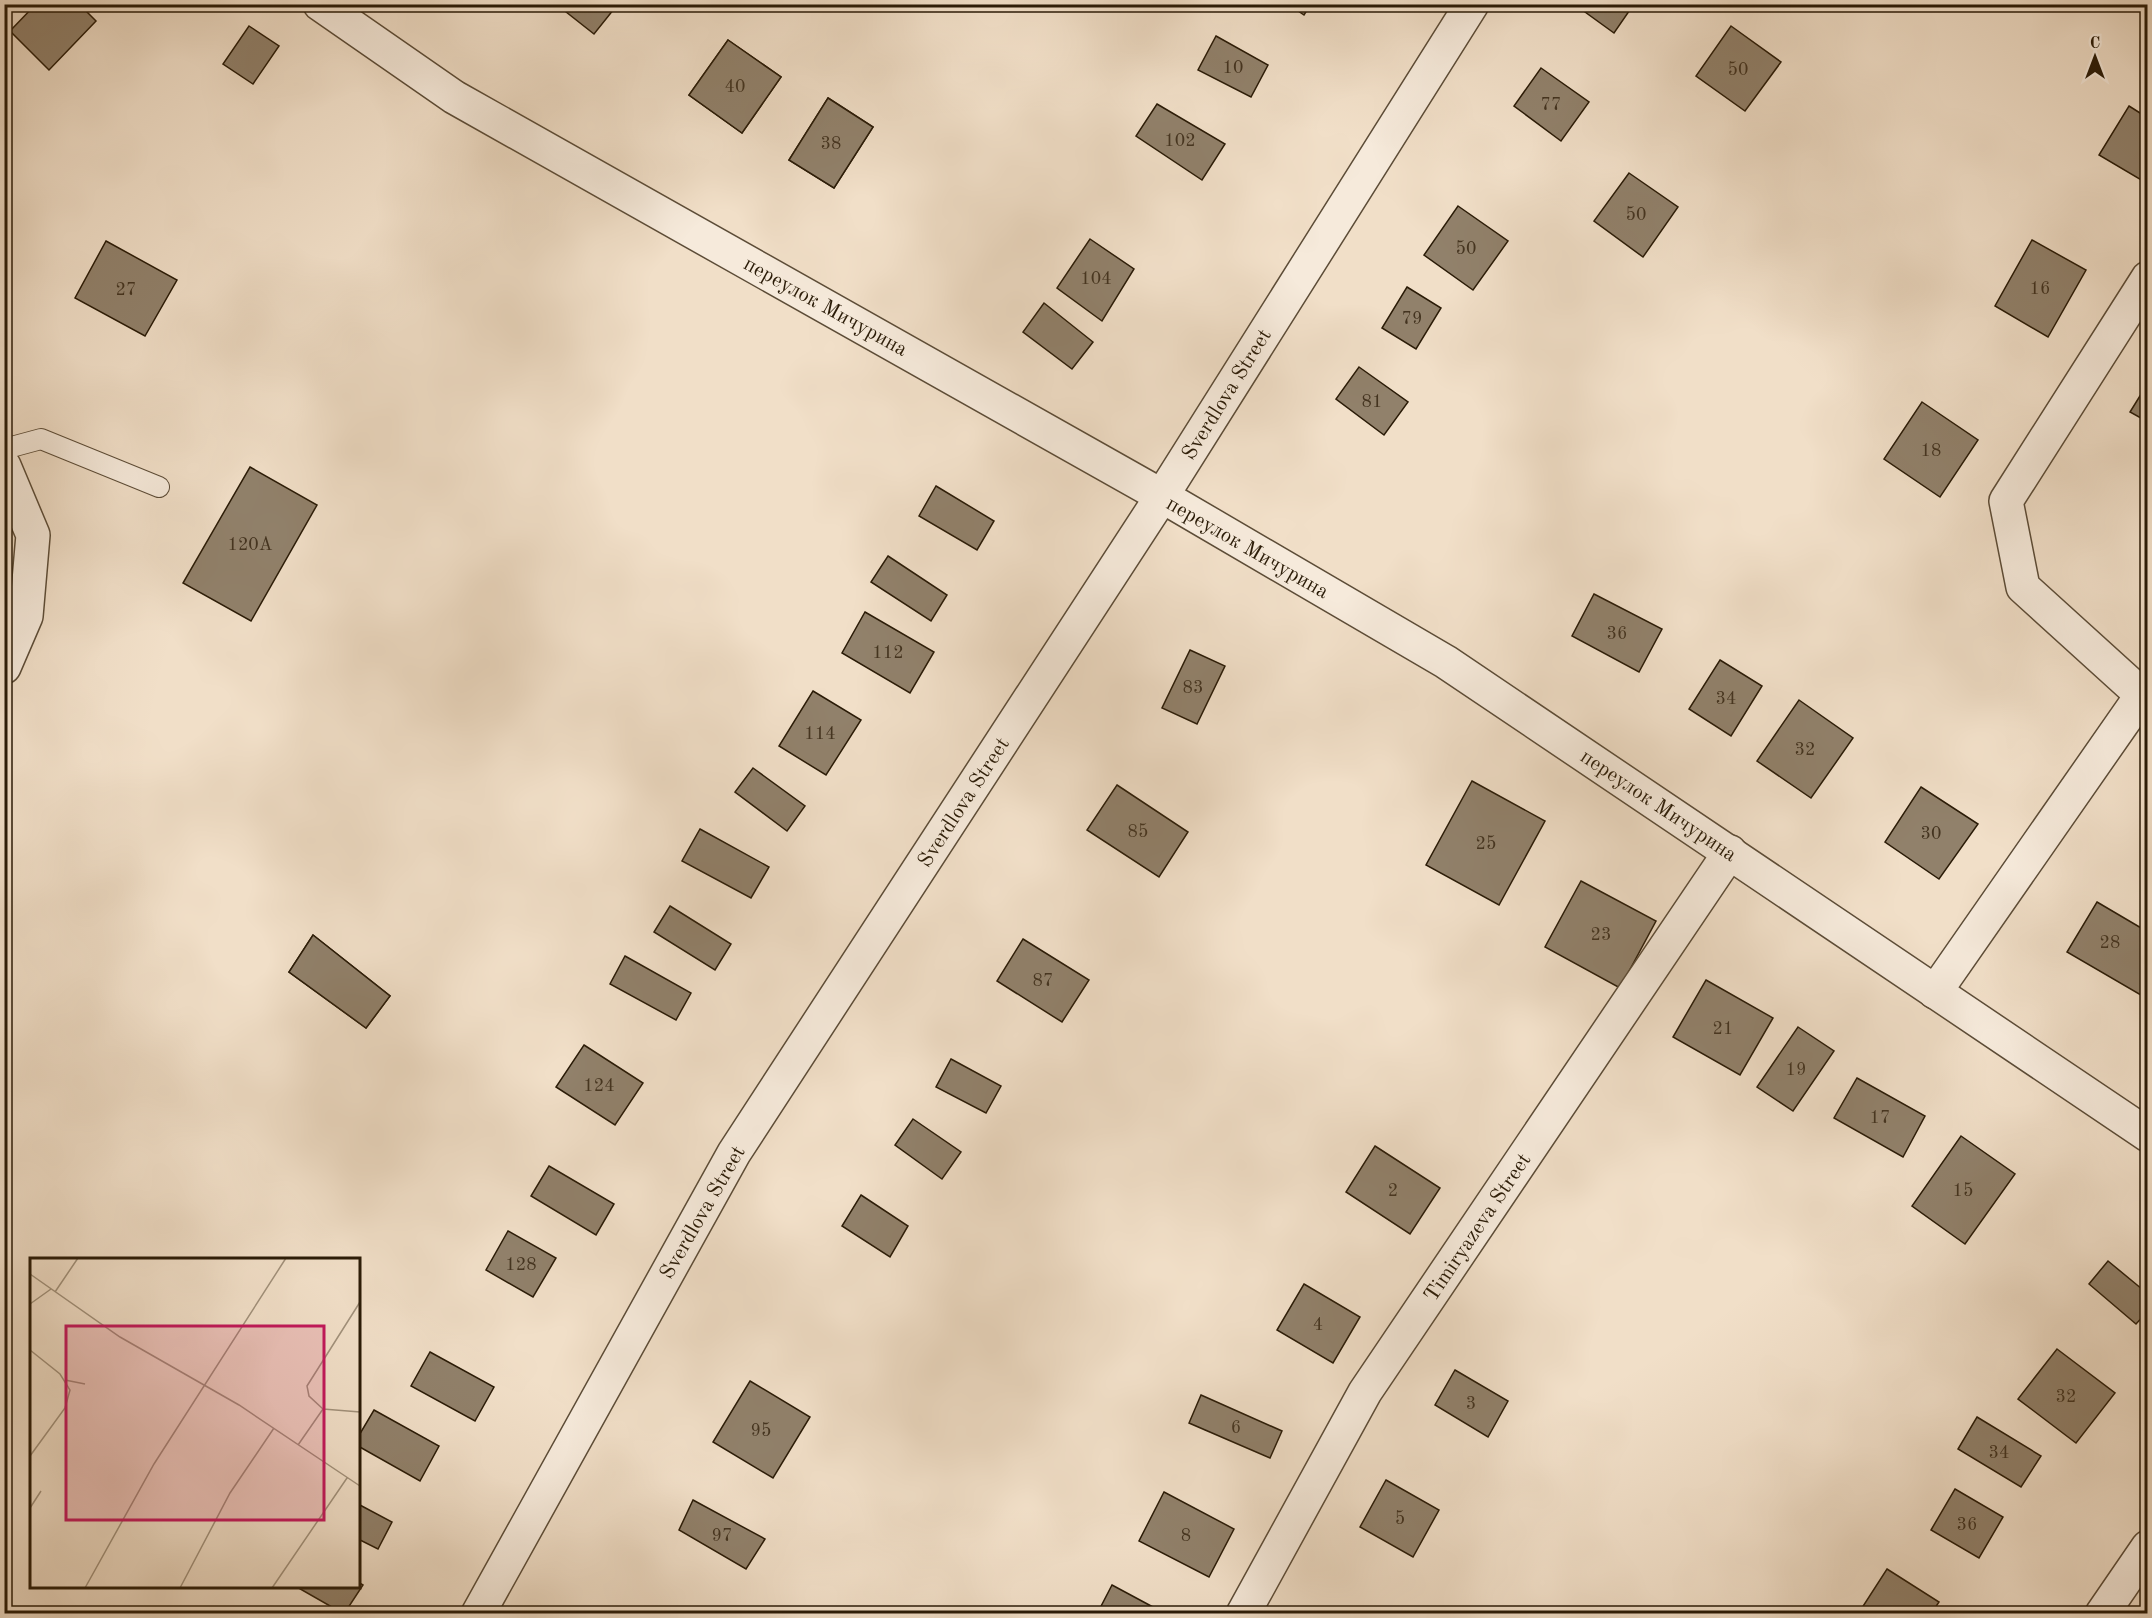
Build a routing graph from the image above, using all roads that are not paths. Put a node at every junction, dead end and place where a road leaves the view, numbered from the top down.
1 (320, 4) edge
2 (1472, 4) edge
3 (2148, 278) edge
4 (4, 449) edge
5 (4, 466) edge
6 (159, 487) dead end
7 (1162, 496) junction
8 (4, 667) edge
9 (2145, 695) edge
10 (1730, 852) junction
11 (1935, 992) junction
12 (2148, 1136) edge
13 (2148, 1547) edge
14 (478, 1614) edge
15 (1243, 1614) edge
16 (2102, 1614) edge

1 - 7 street, переулок Мичурина
2 - 7 street, Sverdlova Street
3 - 9 street
4 - 6 lane
5 - 8 street
7 - 10 street, переулок Мичурина
7 - 14 street, Sverdlova Street
9 - 11 street
10 - 11 street, переулок Мичурина
10 - 15 street, Timiryazeva Street
11 - 12 street, переулок Мичурина
13 - 16 street

